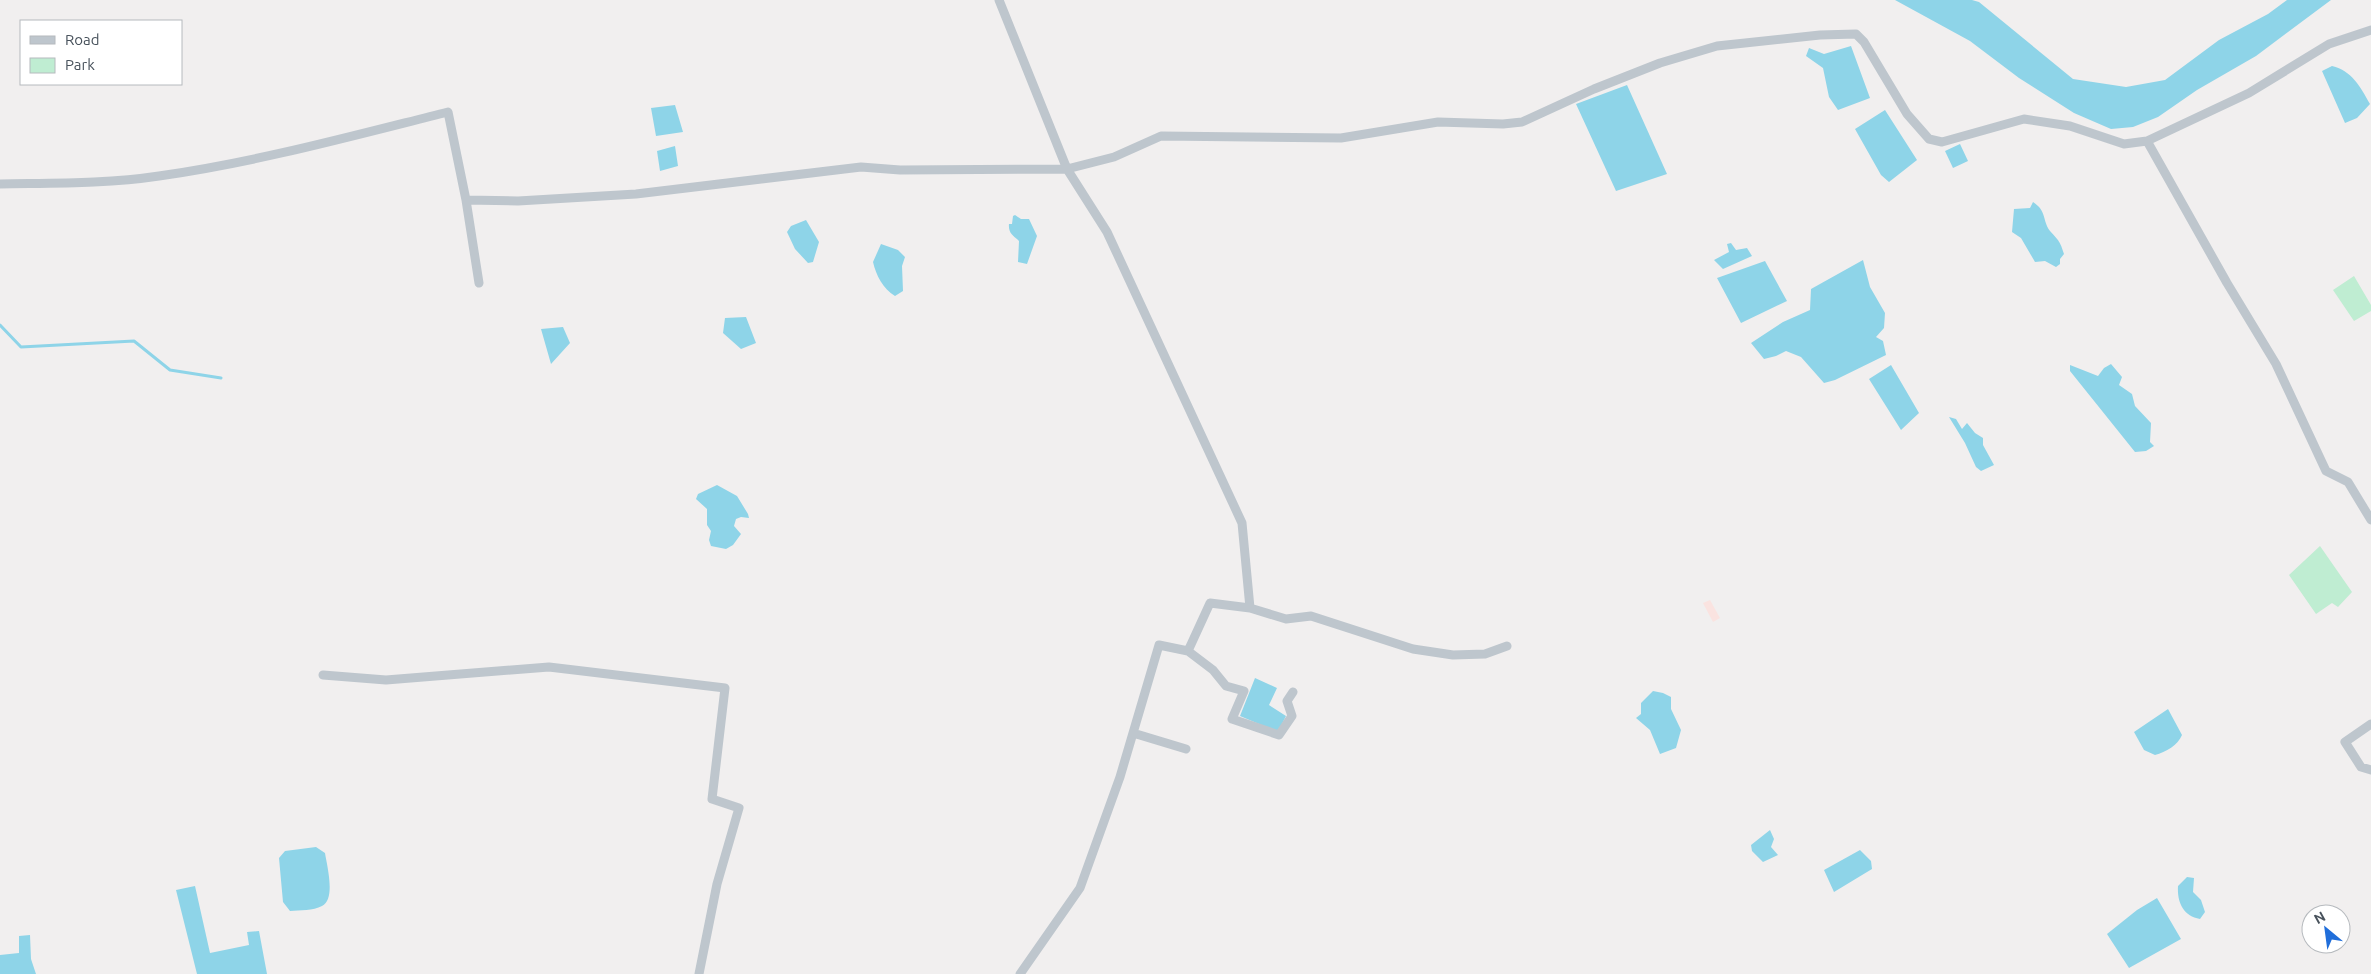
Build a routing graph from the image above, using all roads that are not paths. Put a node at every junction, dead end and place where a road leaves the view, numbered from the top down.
1 (999, 0) edge
2 (2371, 30) edge
3 (2147, 141) junction
4 (1067, 169) junction
5 (0, 184) edge
6 (466, 200) junction
7 (479, 283) dead end
8 (2371, 520) edge
9 (1250, 608) junction
10 (1506, 646) dead end
11 (1188, 651) junction
12 (323, 674) dead end
13 (1293, 692) dead end
14 (2371, 724) edge
15 (1133, 733) junction
16 (1186, 749) dead end
17 (2371, 770) edge
18 (699, 974) edge
19 (1020, 974) edge

1 - 4 street
2 - 3 street
3 - 4 street
3 - 8 street
4 - 6 street
4 - 9 street
5 - 6 street
6 - 7 street
9 - 10 street
9 - 11 street
11 - 13 street
11 - 15 street
12 - 18 street
14 - 17 street
15 - 16 street
15 - 19 street

